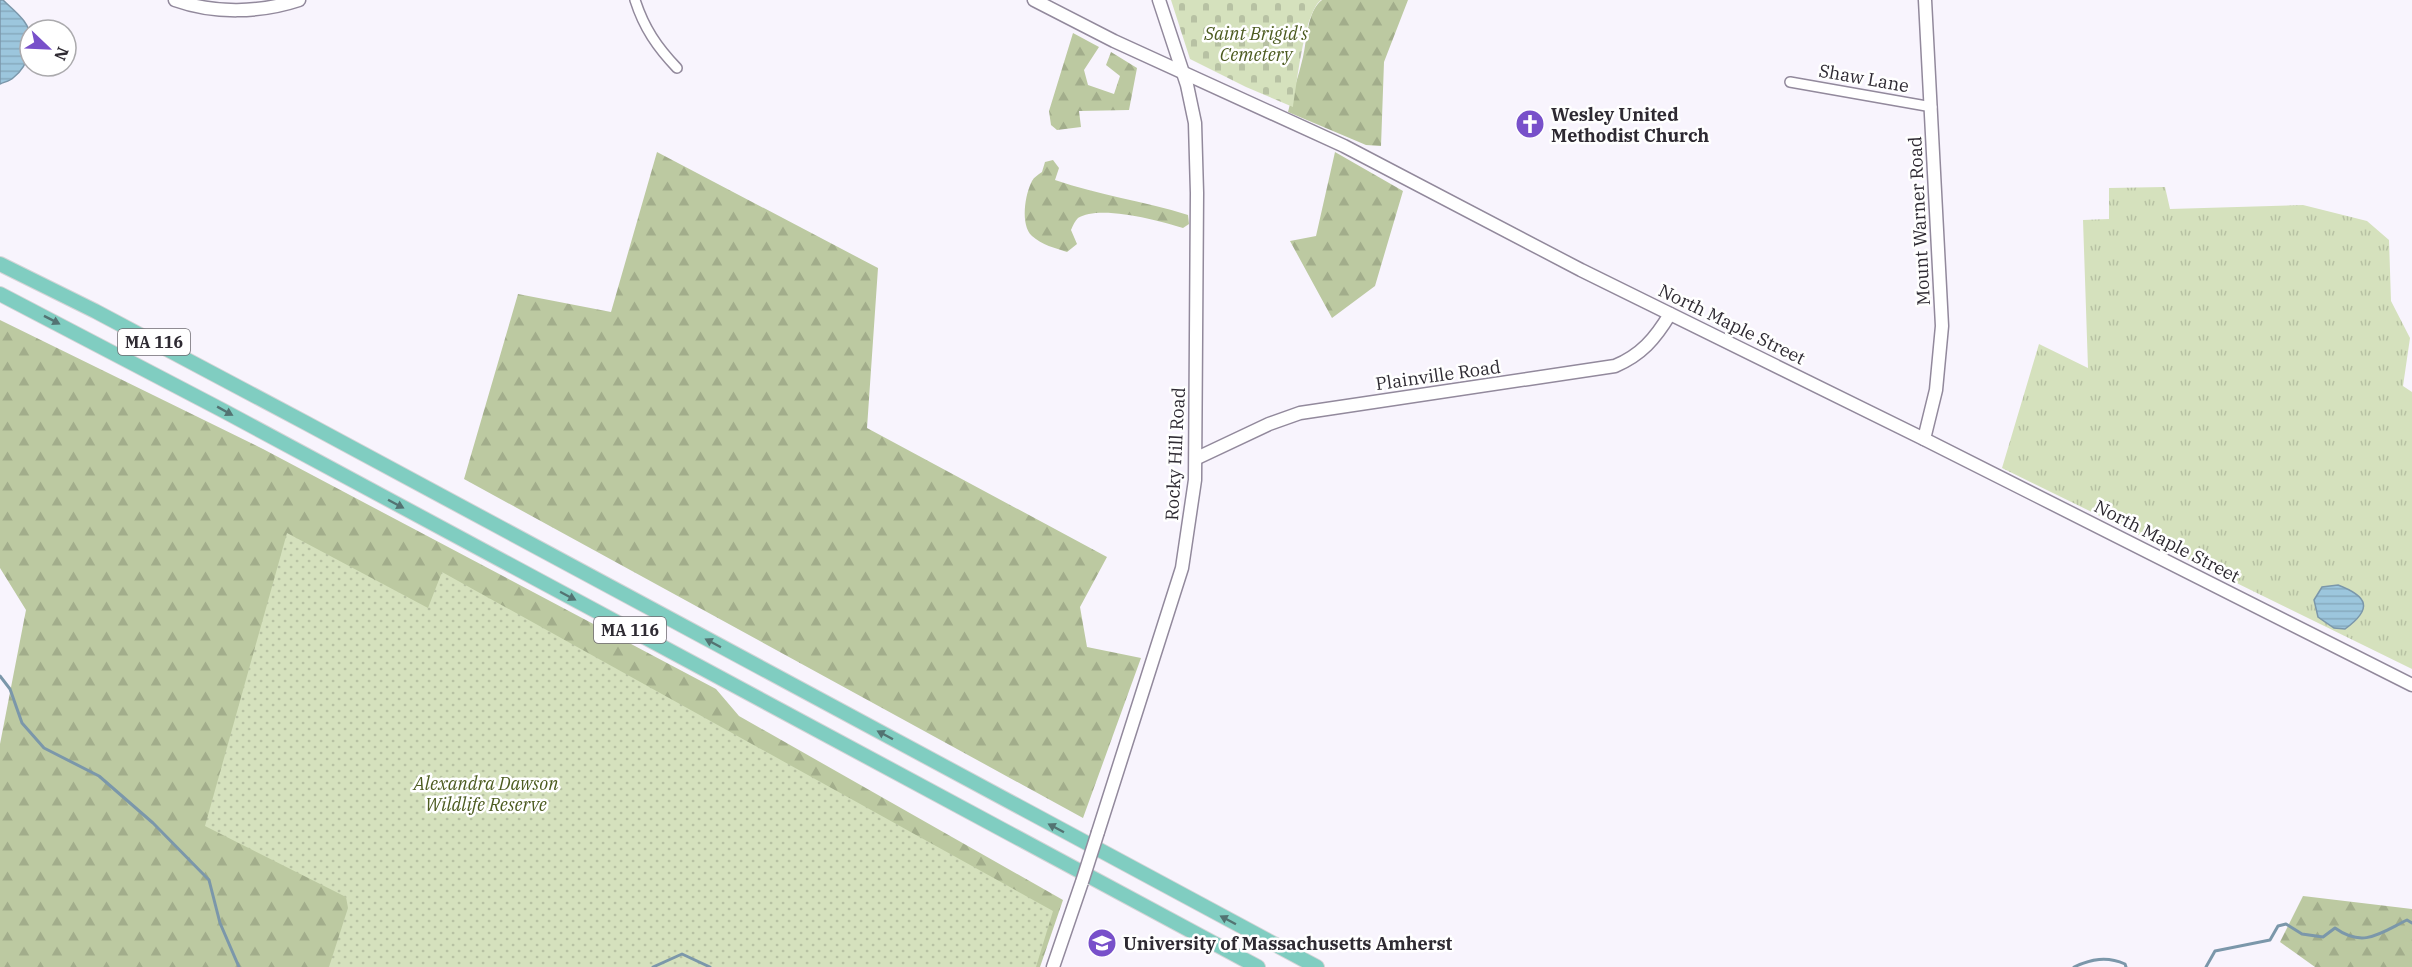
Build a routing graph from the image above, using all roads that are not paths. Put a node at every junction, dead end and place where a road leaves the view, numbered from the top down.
1 (175, 0) edge
2 (299, 0) edge
3 (635, 0) edge
4 (1034, 0) edge
5 (1160, 0) edge
6 (1925, 0) edge
7 (677, 68) dead end
8 (1183, 73) junction
9 (1790, 82) dead end
10 (1932, 107) junction
11 (0, 264) edge
12 (0, 294) edge
13 (1670, 314) junction
14 (1924, 439) junction
15 (1197, 458) junction
16 (2412, 685) edge
17 (1053, 967) edge
18 (1258, 967) edge
19 (1317, 967) edge

1 - 2 main road
3 - 7 street
4 - 8 main road, North Maple Street
5 - 8 main road, Rocky Hill Road
6 - 10 main road, Mount Warner Road
8 - 13 main road, North Maple Street
8 - 15 main road, Rocky Hill Road
9 - 10 street, Shaw Lane
10 - 14 main road, Mount Warner Road
19 -> 11 main road, MA 116
12 -> 18 main road, MA 116
13 - 14 main road, North Maple Street
13 - 15 main road, Plainville Road
14 - 16 main road, North Maple Street
15 - 17 main road, Rocky Hill Road, bridge

